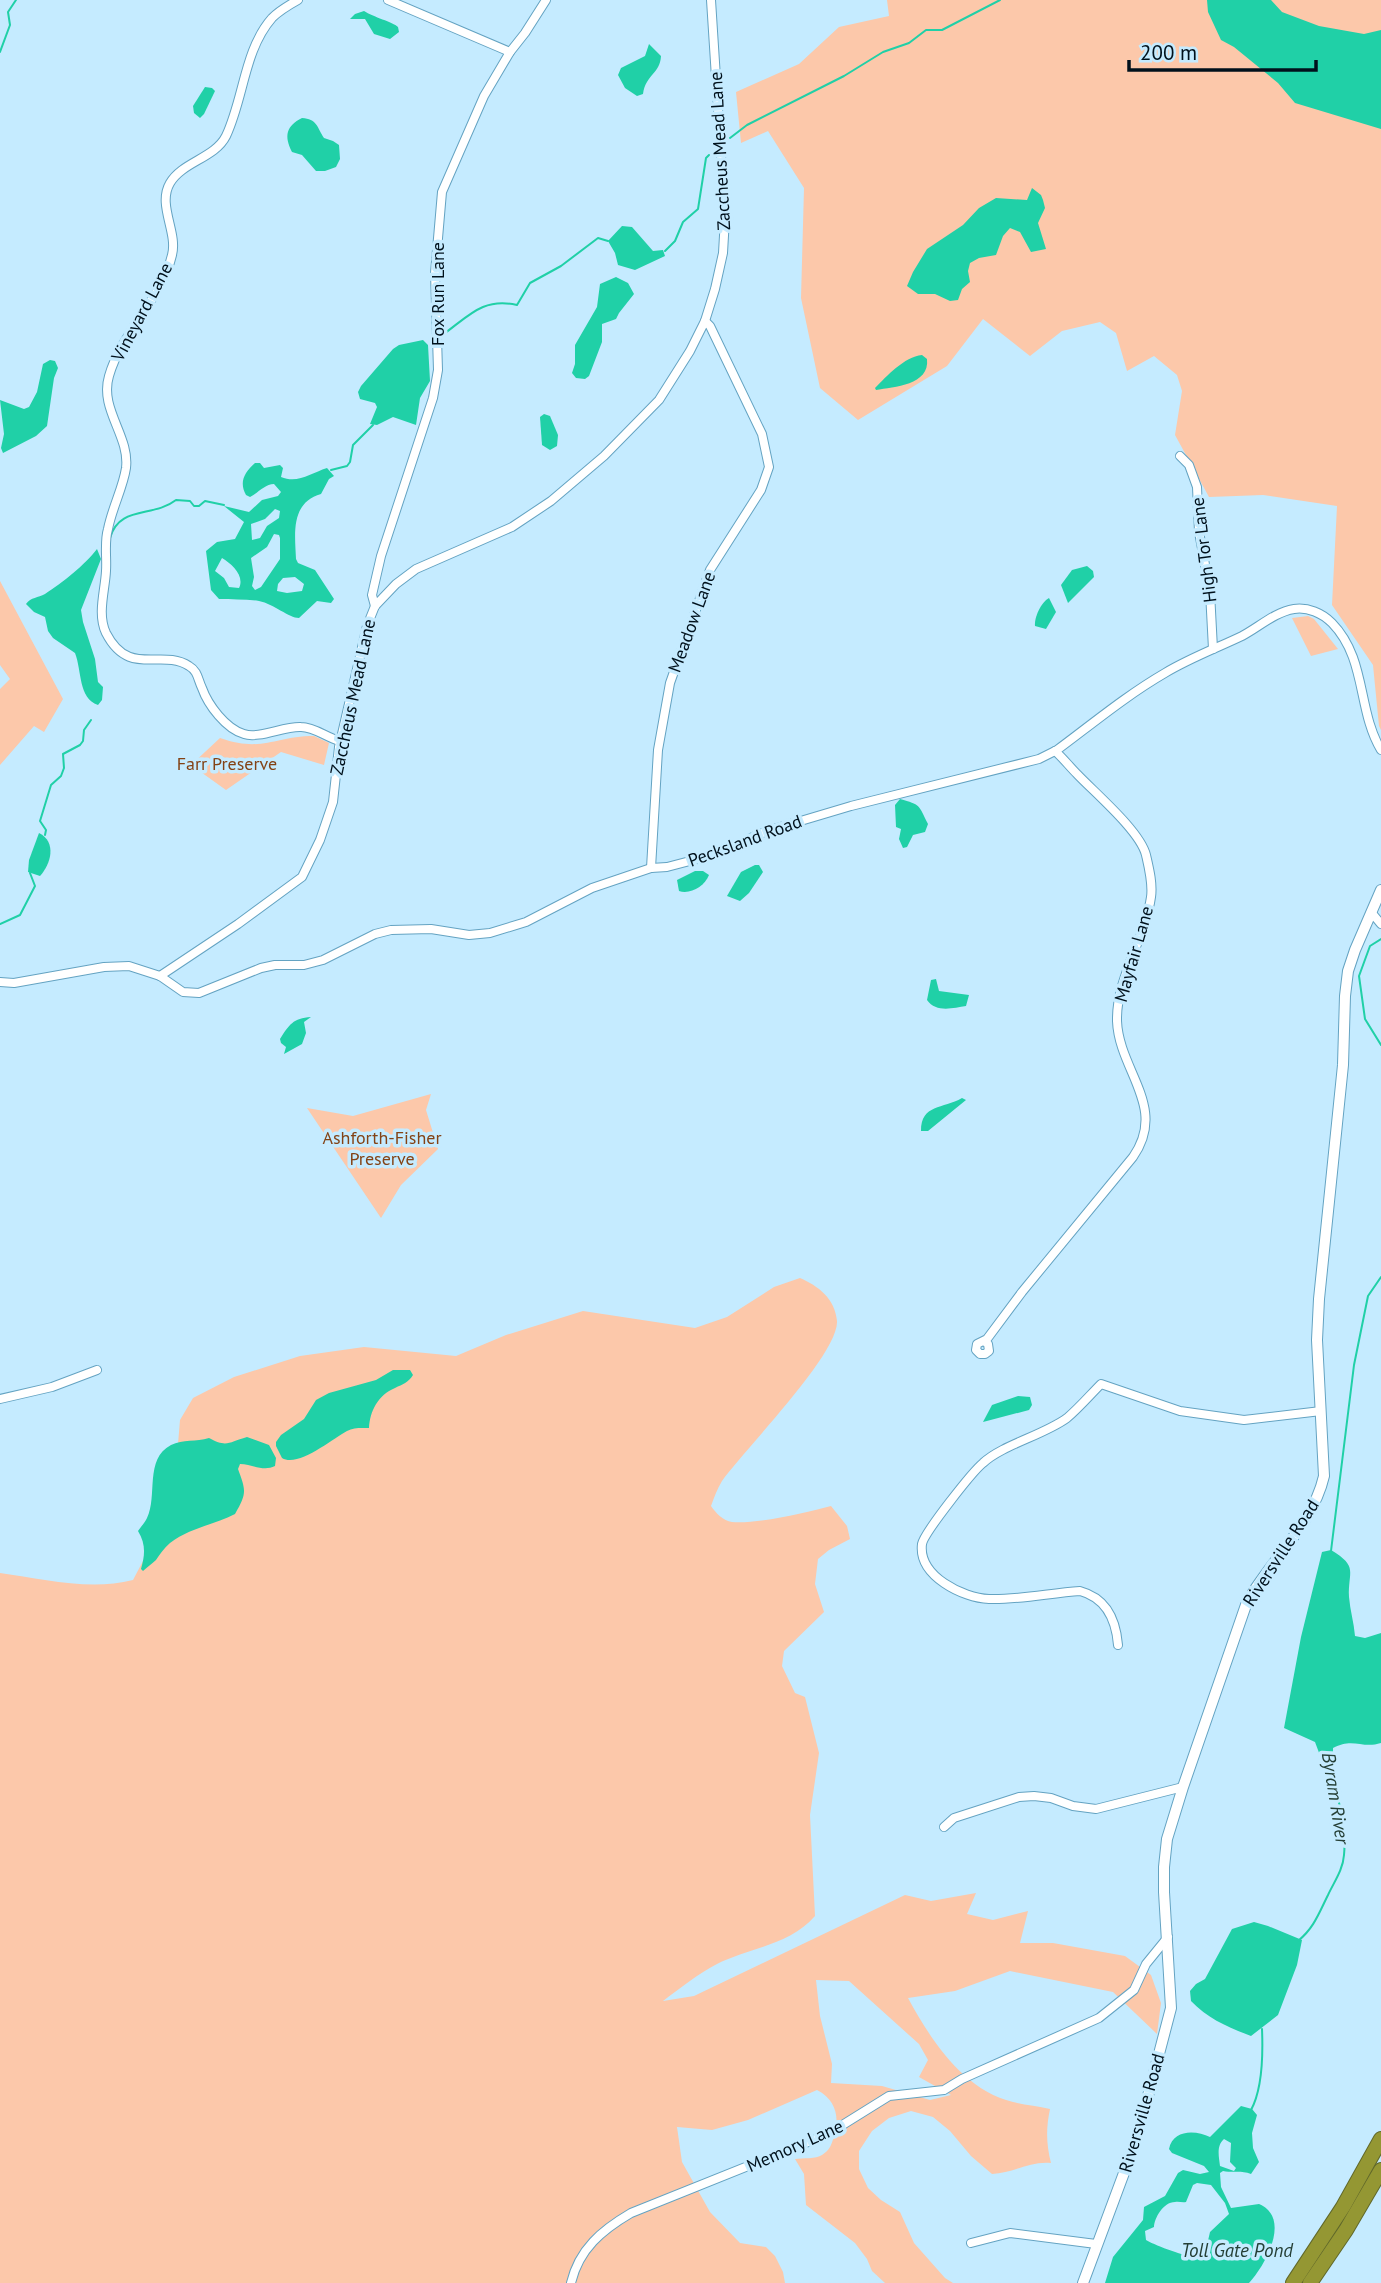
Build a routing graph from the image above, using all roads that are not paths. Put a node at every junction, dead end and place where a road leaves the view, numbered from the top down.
1 (298, 0) edge
2 (388, 0) edge
3 (546, 0) edge
4 (711, 0) edge
5 (510, 52) junction
6 (705, 321) junction
7 (1180, 456) dead end
8 (375, 606) junction
9 (1213, 649) junction
10 (340, 741) junction
11 (1381, 750) edge
12 (1055, 751) junction
13 (651, 868) junction
14 (1381, 890) edge
15 (1371, 912) junction
16 (1381, 924) edge
17 (160, 976) junction
18 (0, 982) edge
19 (984, 1342) dead end
20 (97, 1370) dead end
21 (0, 1399) edge
22 (1321, 1411) junction
23 (1118, 1645) dead end
24 (1183, 1787) junction
25 (944, 1827) dead end
26 (1168, 1937) junction
27 (1381, 2139) edge
28 (1381, 2170) edge
29 (971, 2243) dead end
30 (1096, 2244) junction
31 (571, 2283) edge
32 (1083, 2283) edge
33 (1293, 2283) edge
34 (1310, 2283) edge

1 - 10 street, Vineyard Lane
2 - 5 street
3 - 5 street, Fox Run Lane
4 - 6 street, Zaccheus Mead Lane
5 - 8 street, Fox Run Lane
6 - 8 street, Zaccheus Mead Lane
6 - 13 street, Meadow Lane
7 - 9 street, High Tor Lane
8 - 10 street, Zaccheus Mead Lane
9 - 11 street, Pecksland Road
9 - 12 street, Pecksland Road
10 - 17 street, Zaccheus Mead Lane
12 - 13 street, Pecksland Road
12 - 19 street, Mayfair Lane
13 - 17 street, Pecksland Road
14 - 15 street, Riversville Road
15 - 16 street
15 - 22 street, Riversville Road
17 - 18 street, Pecksland Road
20 - 21 street
22 - 23 street
22 - 24 street, Riversville Road
24 - 25 street
24 - 26 street, Riversville Road
26 - 30 street, Riversville Road
26 - 31 street, Memory Lane
27 - 33 highway
28 - 34 highway
29 - 30 street
30 - 32 street, Riversville Road

